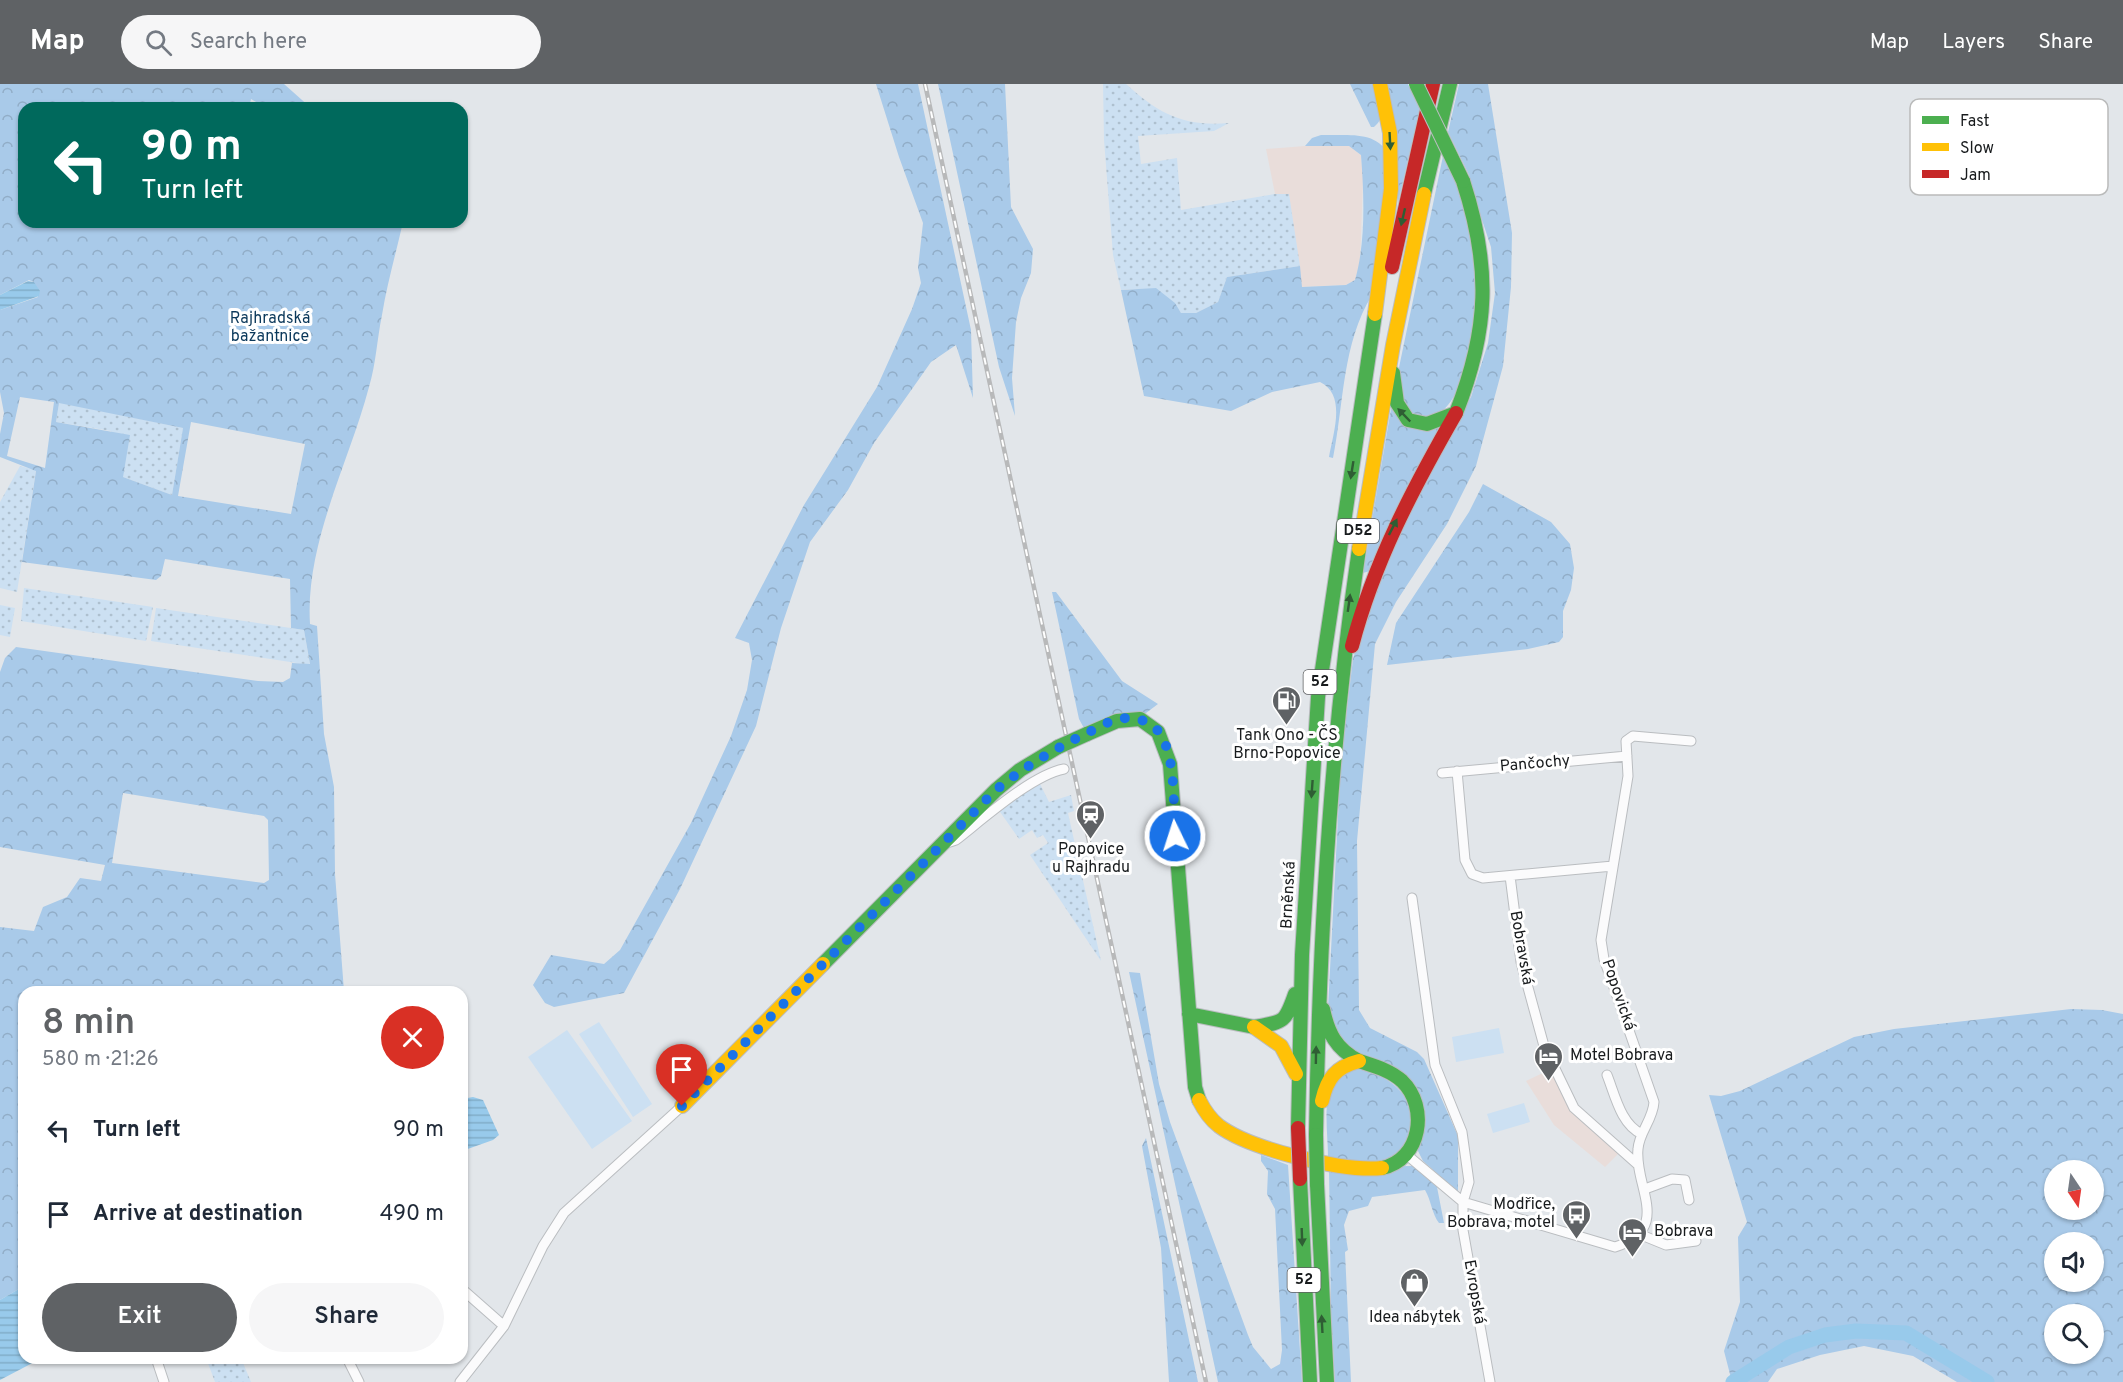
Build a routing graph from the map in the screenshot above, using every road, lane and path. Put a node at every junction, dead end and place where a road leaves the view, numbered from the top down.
1 (1380, 84) edge
2 (1416, 84) edge
3 (1433, 84) edge
4 (1450, 84) edge
5 (1392, 340) junction
6 (1362, 413) junction
7 (1456, 413) junction
8 (1334, 723) junction
9 (1691, 741) dead end
10 (1627, 756) junction
11 (1064, 769) dead end
12 (1457, 771) junction
13 (1442, 773) dead end
14 (946, 839) junction
15 (1613, 866) junction
16 (1510, 876) junction
17 (1412, 898) dead end
18 (1302, 954) junction
19 (1317, 971) junction
20 (1189, 1014) junction
21 (1254, 1027) junction
22 (1359, 1061) junction
23 (1607, 1075) dead end
24 (1299, 1083) junction
25 (682, 1106) joint
26 (1642, 1134) junction
27 (1316, 1135) junction
28 (1407, 1155) junction
29 (1637, 1164) junction
30 (1645, 1189) junction
31 (1689, 1200) dead end
32 (1463, 1202) junction
33 (1639, 1234) junction
34 (1696, 1241) dead end
35 (468, 1294) edge
36 (504, 1326) junction
37 (158, 1364) edge
38 (350, 1364) edge
39 (164, 1382) edge
40 (359, 1382) edge
41 (460, 1382) edge
42 (1310, 1382) edge
43 (1327, 1382) edge
44 (1491, 1382) edge

1 -> 6 main road
2 - 7 main road, bridge
3 -> 6 main road
4 - 5 main road, D52
7 -> 5 main road
8 -> 5 main road, D52
6 -> 18 main road, Brněnská / 52
8 -> 7 main road
8 - 19 main road, Brněnská / 52
9 - 10 street
10 - 12 street, Pančochy
10 - 15 street, Popovická
11 - 14 street
12 - 13 street, Pančochy
12 - 16 street
14 - 20 main road, bridge
14 - 25 main road
15 - 16 street
15 - 26 street, Popovická
16 - 29 street, Bobravská
17 - 32 street
18 - 21 main road
18 - 24 main road, Brněnská / 52
19 - 22 main road
27 -> 19 main road, Brněnská / 52
20 - 21 main road
20 - 28 main road
21 - 24 main road
22 - 27 main road
22 - 28 main road
23 - 26 street
24 -> 42 main road, Brněnská / 52, bridge
25 - 36 street
26 - 29 street, Popovická
43 -> 27 main road, Brněnská / 52, bridge
28 - 32 street
29 - 30 street, Popovická
30 - 31 street
30 - 33 street, Popovická
32 - 33 street
32 - 44 street, Evropská
33 - 34 street
35 - 36 street
36 - 41 street
37 - 39 street
38 - 40 street

